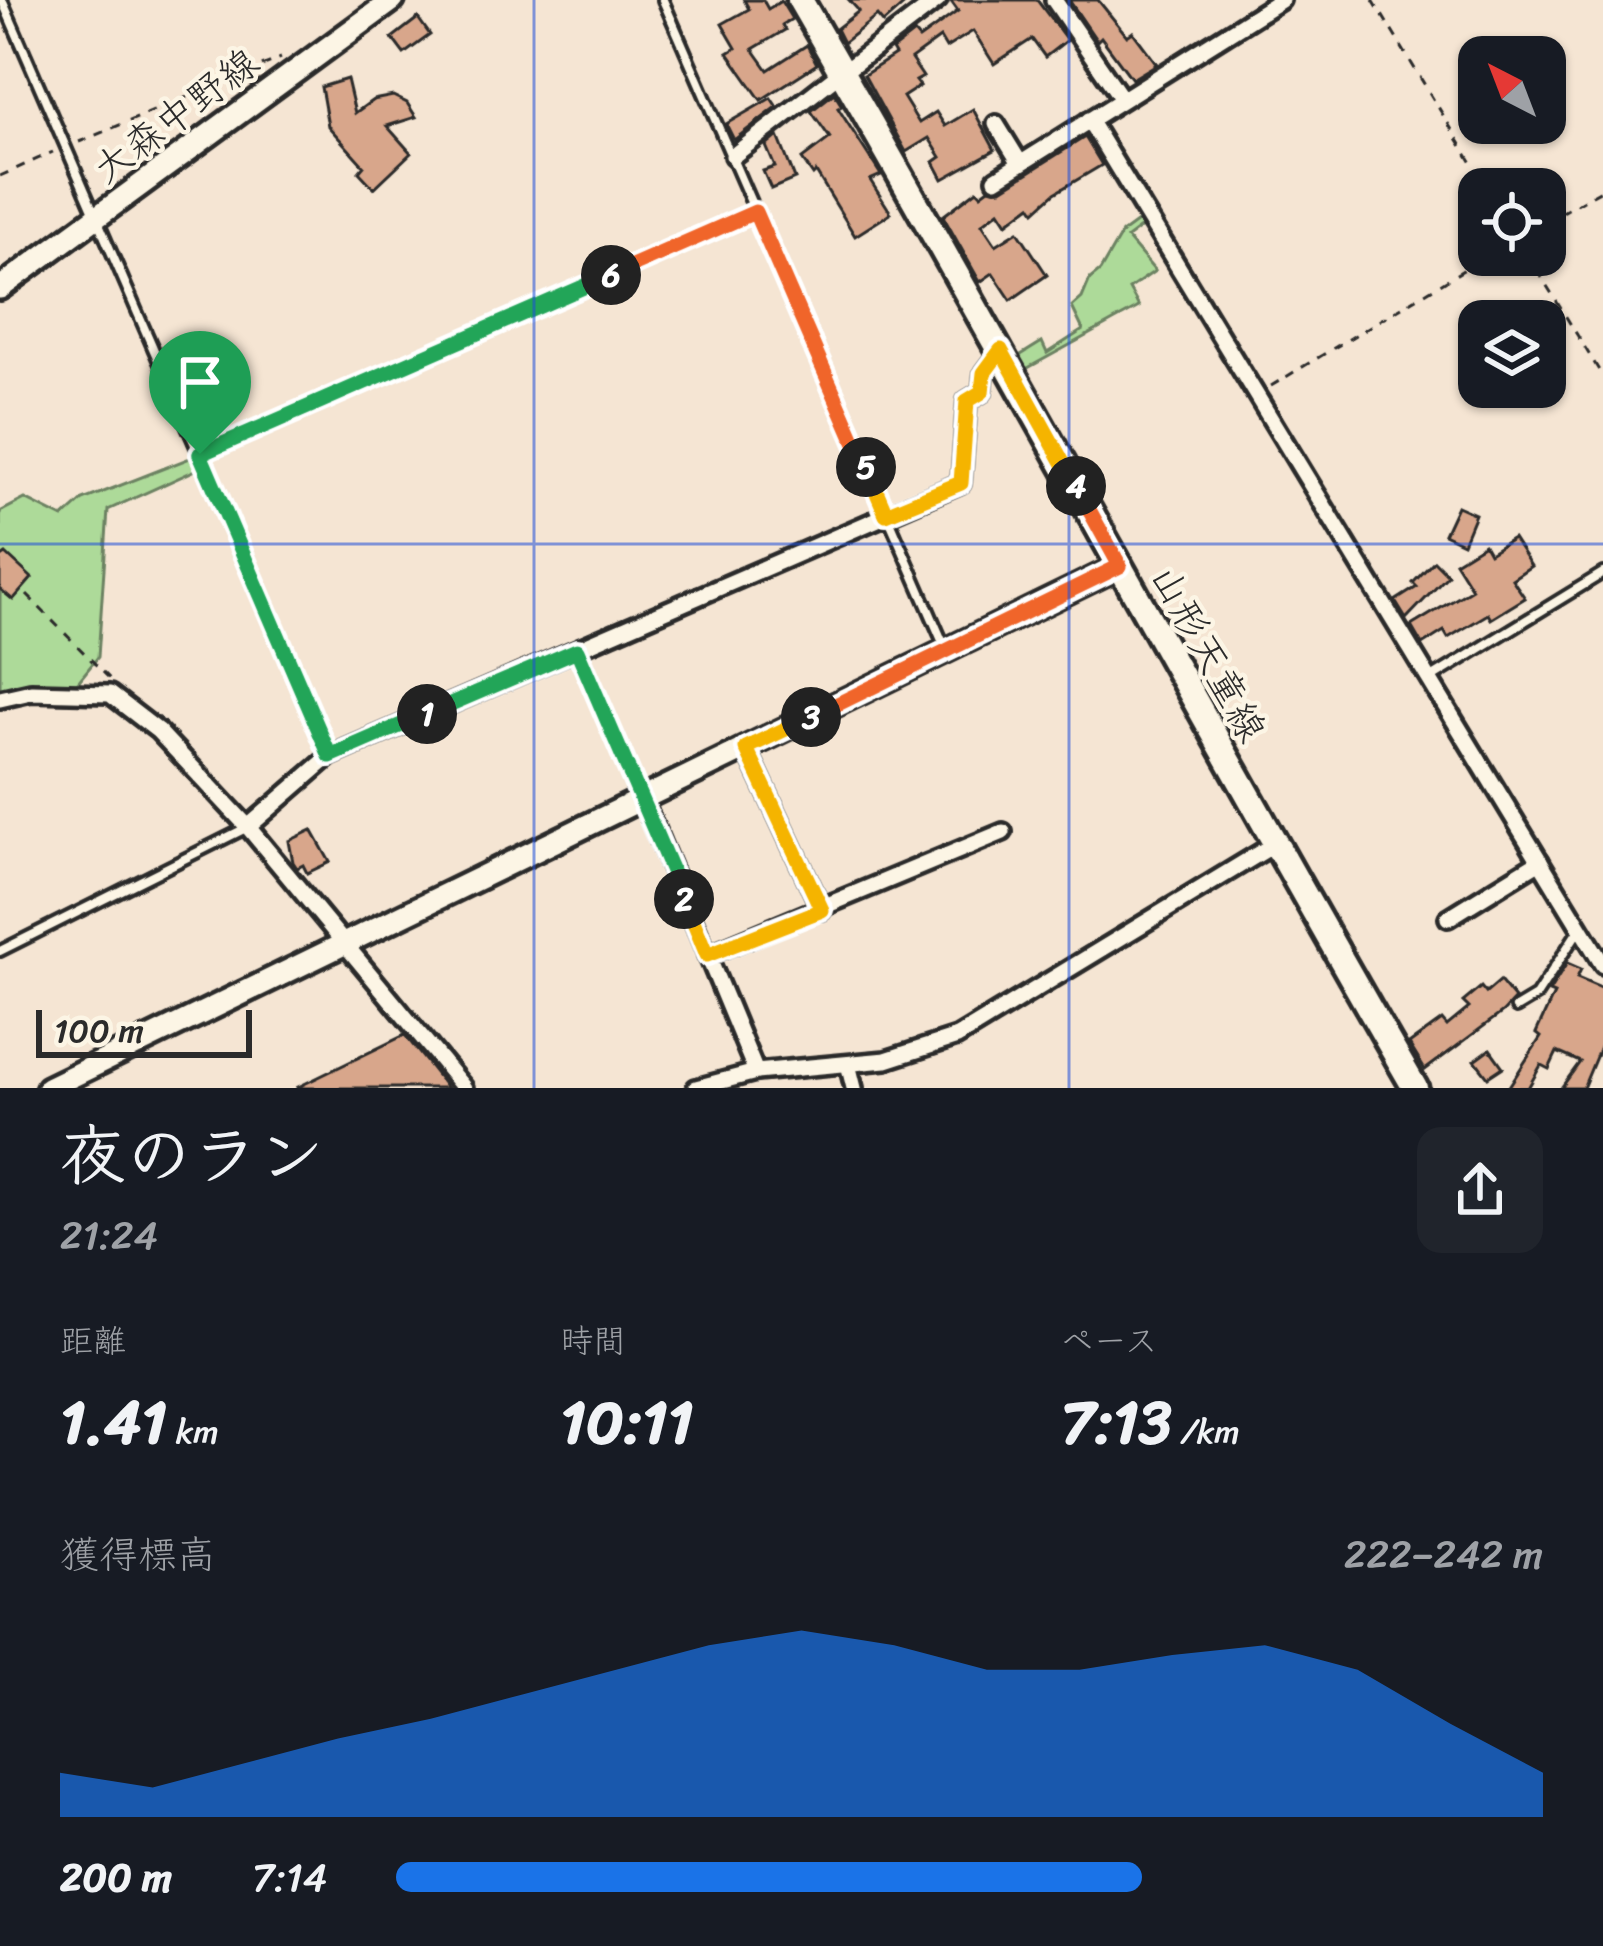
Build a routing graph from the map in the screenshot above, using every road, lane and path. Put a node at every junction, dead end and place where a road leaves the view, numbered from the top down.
1 (2, 0) edge
2 (389, 0) edge
3 (663, 0) edge
4 (800, 0) edge
5 (938, 0) edge
6 (1054, 0) edge
7 (1282, 0) edge
8 (1373, 0) edge
9 (285, 57) dead end
10 (842, 73) junction
11 (1122, 99) junction
12 (1089, 120) junction
13 (996, 124) dead end
14 (66, 147) junction
15 (733, 156) junction
16 (1020, 163) junction
17 (1475, 168) edge
18 (0, 176) edge
19 (996, 178) dead end
20 (1603, 189) edge
21 (1566, 210) edge
22 (755, 212) junction
23 (96, 218) junction
24 (1458, 273) edge
25 (1541, 276) edge
26 (0, 288) edge
27 (1001, 350) junction
28 (1603, 377) edge
29 (1259, 394) junction
30 (200, 454) junction
31 (886, 514) junction
32 (1120, 566) junction
33 (1603, 573) edge
34 (27, 595) dead end
35 (577, 650) junction
36 (947, 652) junction
37 (1429, 680) junction
38 (0, 699) edge
39 (119, 701) junction
40 (746, 748) junction
41 (330, 756) junction
42 (642, 797) junction
43 (248, 827) junction
44 (1003, 832) dead end
45 (1273, 845) junction
46 (1540, 861) junction
47 (822, 910) junction
48 (1448, 918) dead end
49 (1580, 928) junction
50 (346, 946) junction
51 (0, 951) edge
52 (707, 955) junction
53 (1603, 965) edge
54 (1516, 1008) dead end
55 (848, 1064) junction
56 (756, 1072) junction
57 (48, 1088) edge
58 (464, 1088) edge
59 (696, 1088) edge
60 (854, 1088) edge
61 (1415, 1088) edge

1 - 14 lane
2 - 23 street, 大森中野線
3 - 15 lane
4 - 10 main road, 山形天童線
5 - 10 street
6 - 11 street
7 - 11 street
8 - 17 path
9 - 14 path
10 - 15 street
10 - 27 main road, 山形天童線
11 - 12 street
12 - 16 street
12 - 29 street
13 - 16 street
14 - 18 path
14 - 23 lane
15 - 22 lane
16 - 19 street
20 - 21 path
22 - 30 lane
22 - 31 lane
23 - 26 street, 大森中野線
23 - 30 lane
24 - 29 path
25 - 28 path
27 - 31 street
27 - 32 main road, 山形天童線
29 - 37 street
30 - 41 lane
31 - 35 street
31 - 36 lane
32 - 36 street
32 - 45 main road, 山形天童線
33 - 37 lane
34 - 39 path
35 - 41 street
35 - 42 lane
36 - 40 street
37 - 46 street
38 - 39 street
39 - 43 street
40 - 42 street
40 - 47 street
41 - 43 street
42 - 50 street
42 - 52 street
43 - 50 street
43 - 51 lane
44 - 47 street
45 - 55 street
45 - 61 main road, 山形天童線
46 - 48 street
46 - 49 street
47 - 52 street
49 - 53 street
49 - 54 lane
50 - 57 street
50 - 58 street
52 - 56 street
55 - 56 street
55 - 60 street
56 - 59 street

